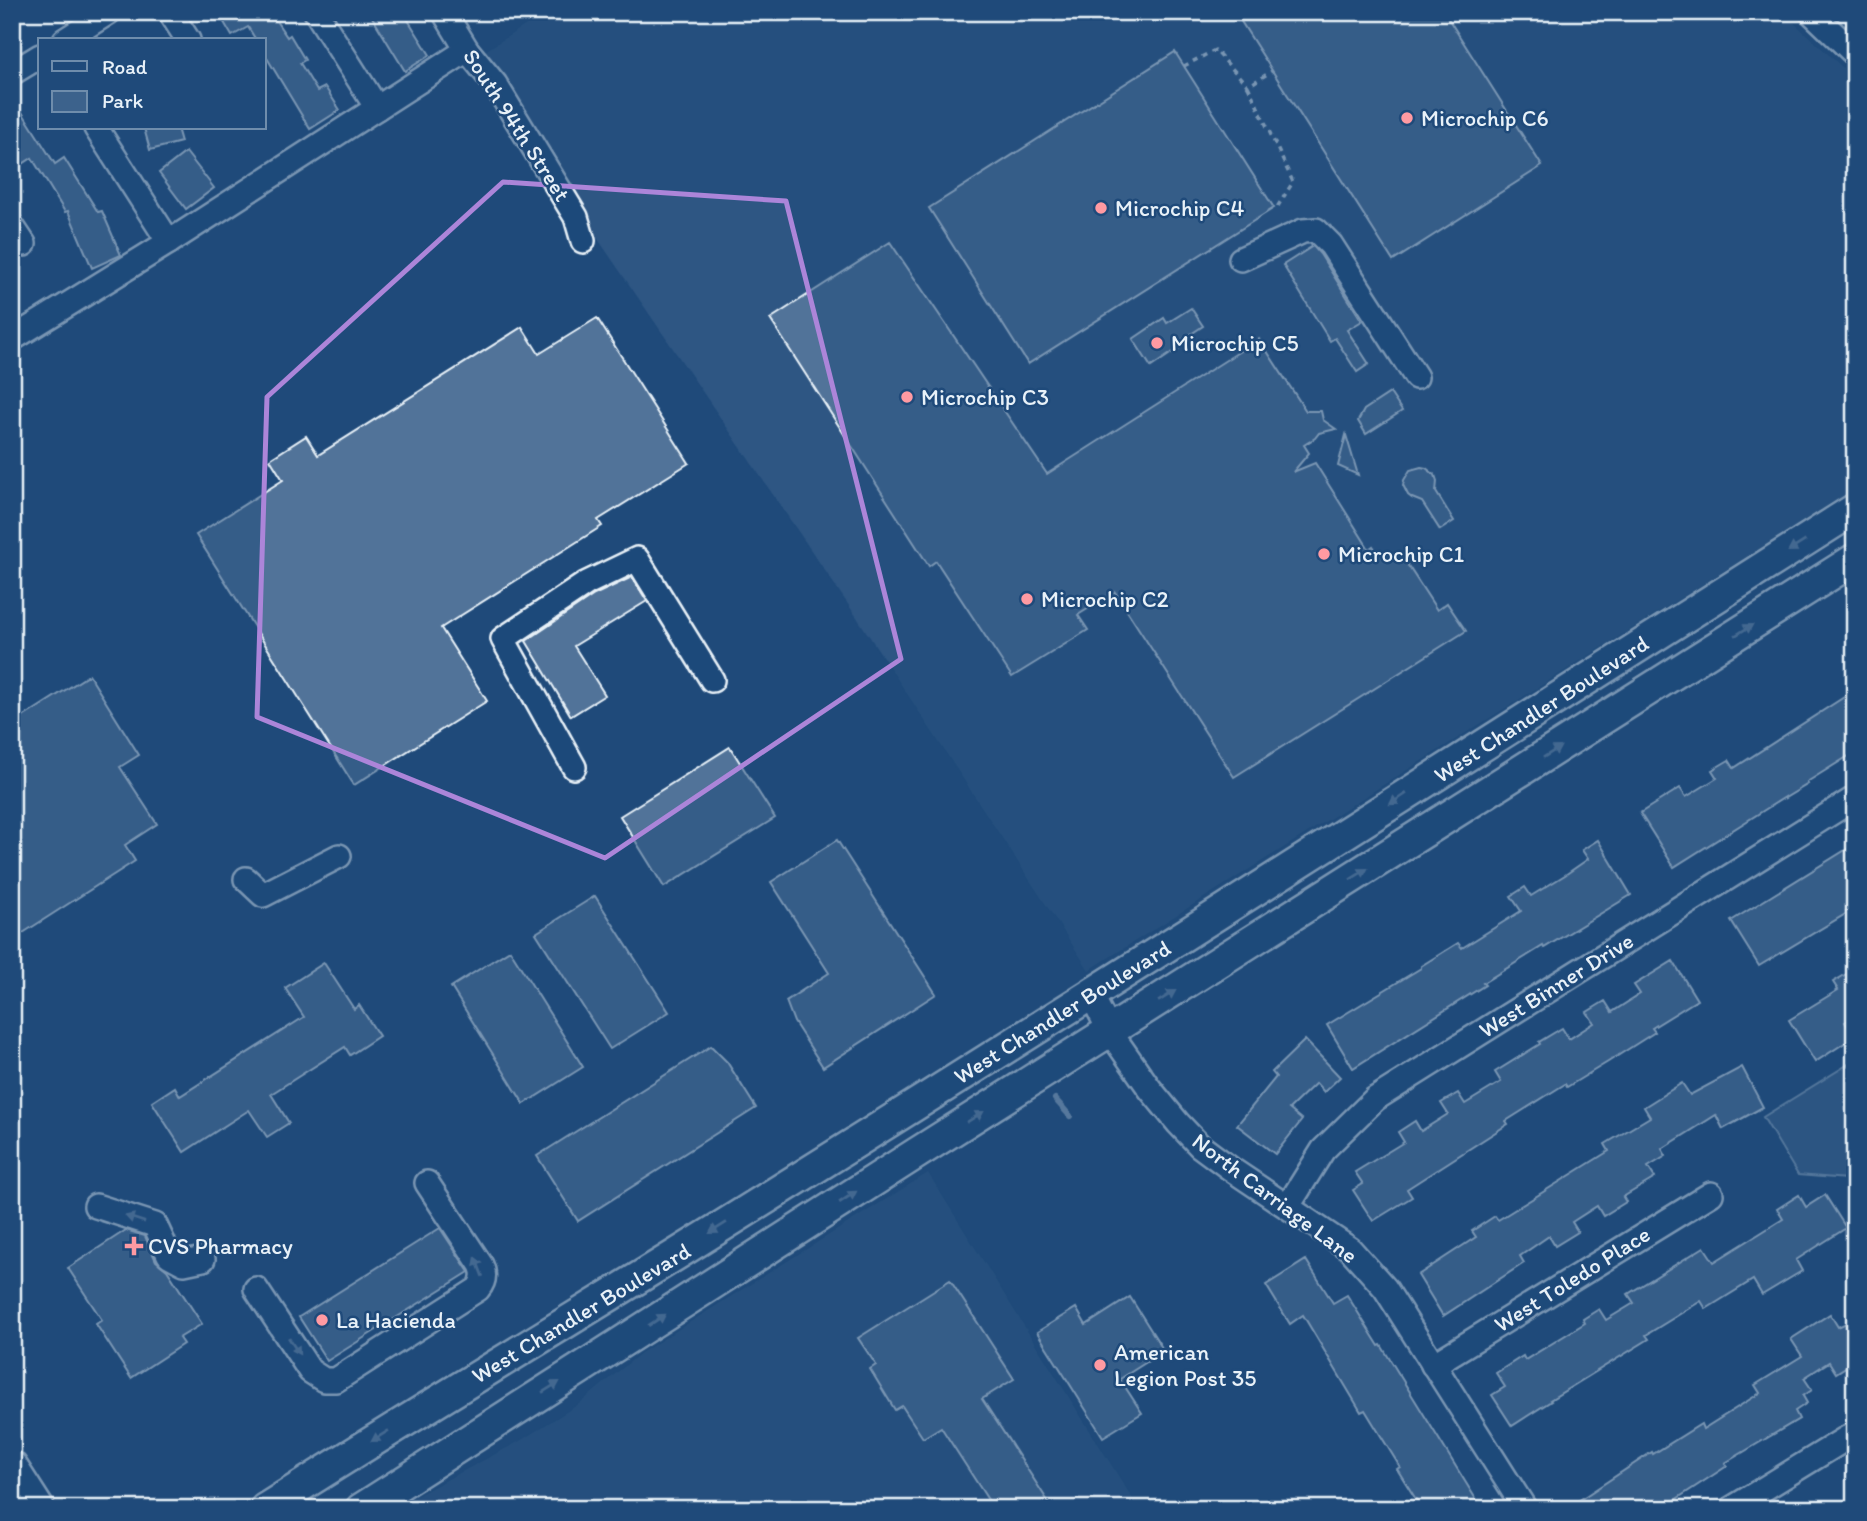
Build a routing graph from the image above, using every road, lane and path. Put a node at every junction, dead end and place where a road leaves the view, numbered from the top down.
1 (108, 12) edge
2 (170, 12) edge
3 (316, 12) edge
4 (443, 12) edge
5 (1811, 12) edge
6 (68, 38) edge
7 (187, 38) edge
8 (467, 50) junction
9 (1855, 54) edge
10 (38, 57) edge
11 (1184, 66) dead end
12 (1272, 71) dead end
13 (12, 73) edge
14 (1248, 86) junction
15 (377, 108) junction
16 (97, 130) edge
17 (1276, 209) dead end
18 (169, 242) junction
19 (583, 242) dead end
20 (1241, 259) dead end
21 (12, 339) edge
22 (1416, 377) dead end
23 (1855, 509) edge
24 (1855, 559) edge
25 (712, 680) dead end
26 (574, 767) dead end
27 (1855, 798) edge
28 (339, 856) dead end
29 (246, 879) dead end
30 (1091, 994) junction
31 (1110, 1032) junction
32 (427, 1183) dead end
33 (1711, 1194) dead end
34 (96, 1206) dead end
35 (1288, 1206) junction
36 (203, 1259) dead end
37 (257, 1289) dead end
38 (575, 1316) junction
39 (599, 1357) junction
40 (1433, 1365) junction
41 (1855, 1433) edge
42 (12, 1467) edge
43 (39, 1509) edge
44 (265, 1509) edge
45 (361, 1509) edge
46 (1525, 1509) edge
47 (1731, 1509) edge

1 - 6 street
2 - 7 street
3 - 15 street
4 - 8 street, South 94th Street
5 - 9 street
8 - 15 street
8 - 19 street, South 94th Street
10 - 13 street
11 - 14 path
12 - 14 path
14 - 17 path
15 - 18 street
16 - 18 street
18 - 21 street
20 - 22 street
23 -> 30 main road, West Chandler Boulevard
31 -> 24 main road, West Chandler Boulevard
25 - 26 street
27 - 35 street, West Binner Drive
28 - 29 street
30 - 31 street, North Carriage Lane
30 -> 38 main road, West Chandler Boulevard
31 - 35 street, North Carriage Lane
39 -> 31 main road, West Chandler Boulevard
37 -> 32 street
33 - 40 street, West Toledo Place
36 -> 34 street
35 - 40 street, North Carriage Lane
38 - 39 main road
38 -> 44 main road, West Chandler Boulevard
45 -> 39 main road, West Chandler Boulevard
40 - 46 street, North Carriage Lane
41 - 47 street
42 - 43 main road

